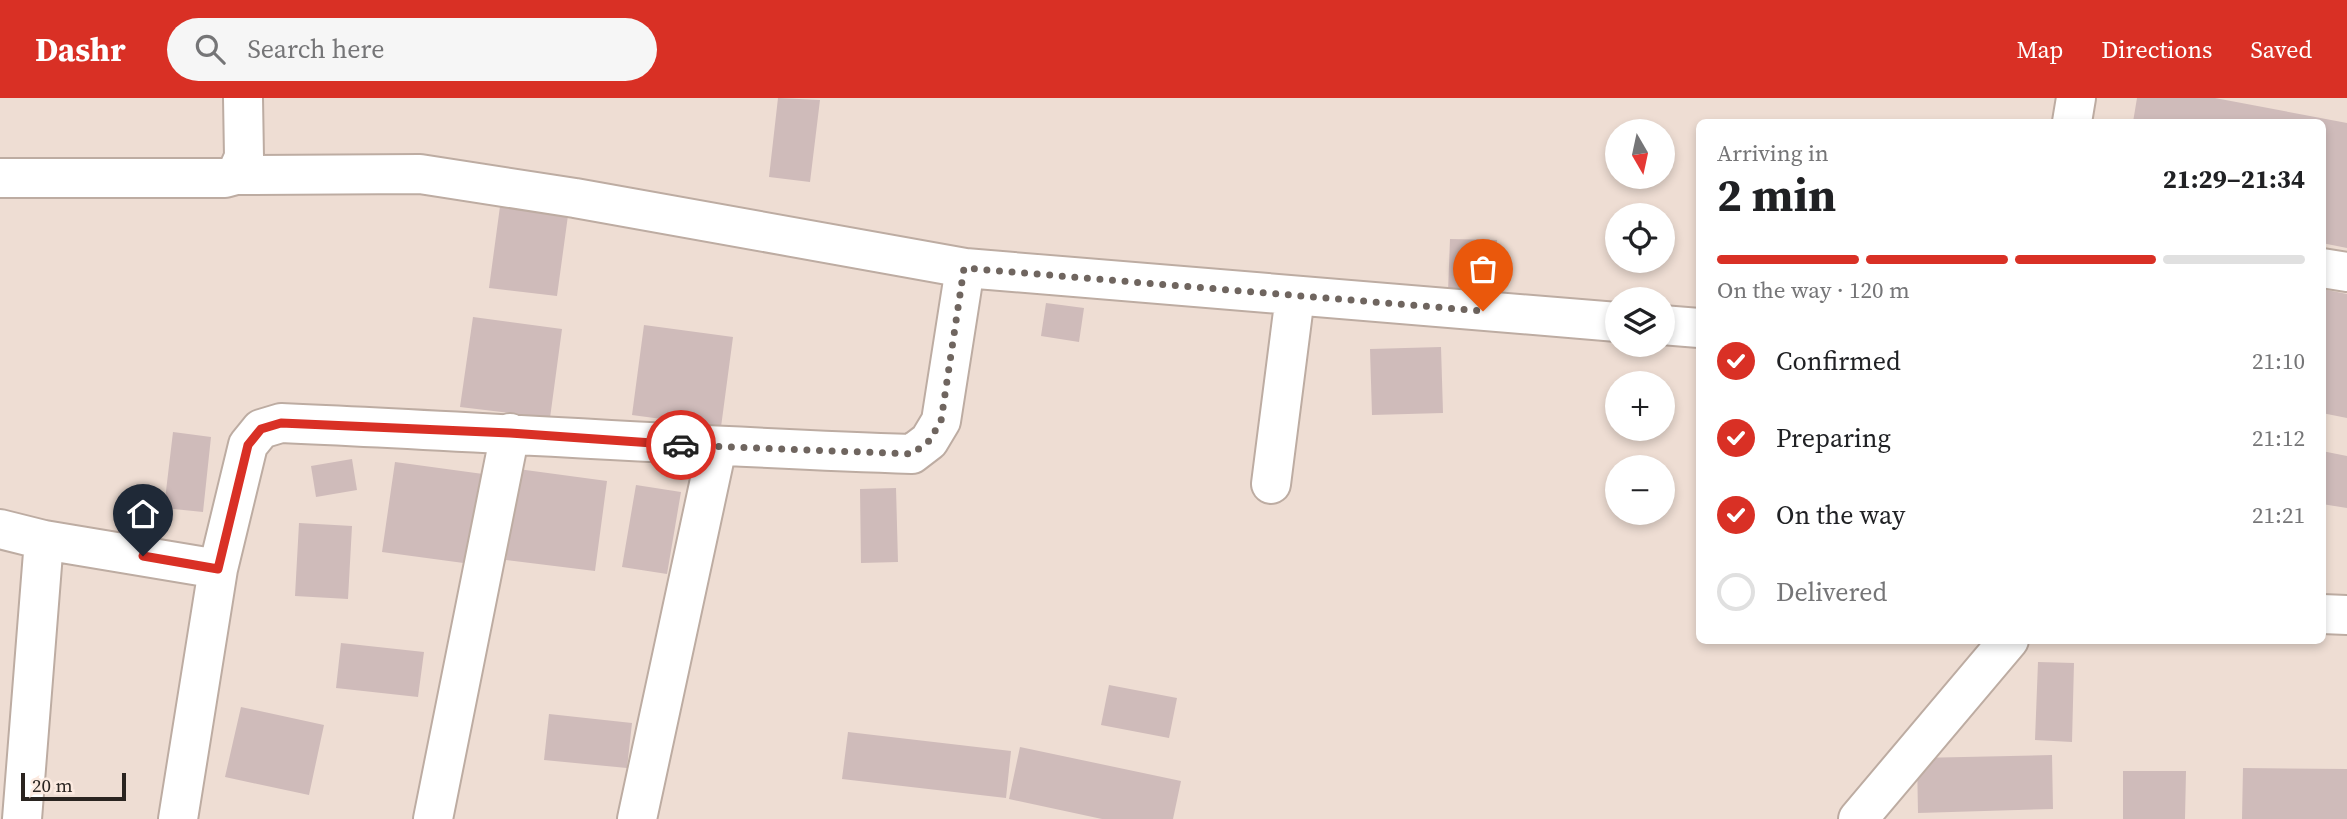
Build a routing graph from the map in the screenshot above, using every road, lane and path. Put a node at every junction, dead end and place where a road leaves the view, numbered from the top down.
1 (243, 98) edge
2 (2076, 98) edge
3 (2072, 119) edge
4 (236, 175) junction
5 (0, 178) edge
6 (964, 268) junction
7 (2326, 269) edge
8 (2347, 272) edge
9 (1295, 296) junction
10 (1605, 320) edge
11 (1675, 326) edge
12 (1696, 328) edge
13 (510, 433) junction
14 (717, 447) junction
15 (1272, 484) dead end
16 (0, 529) edge
17 (44, 540) junction
18 (218, 569) junction
19 (2326, 614) edge
20 (2347, 615) edge
21 (2006, 644) edge
22 (22, 819) edge
23 (178, 819) edge
24 (433, 819) edge
25 (637, 819) edge
26 (1858, 819) edge

1 - 4 street
2 - 3 street
4 - 5 street
4 - 6 street
6 - 9 street
6 - 14 street
7 - 8 street
9 - 10 street
9 - 15 street
11 - 12 street
13 - 14 street
13 - 18 street
13 - 24 street
14 - 25 street
16 - 17 street
17 - 18 street
17 - 22 street
18 - 23 street
19 - 20 street
21 - 26 street

